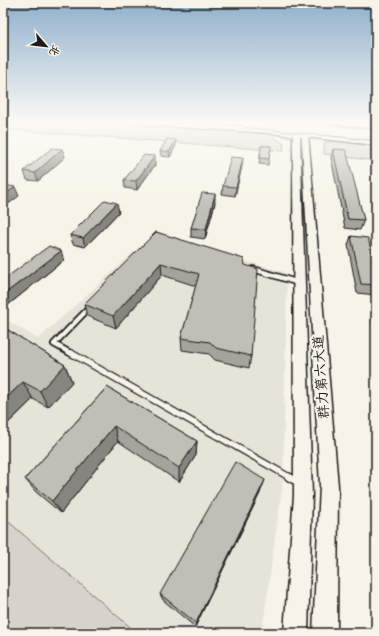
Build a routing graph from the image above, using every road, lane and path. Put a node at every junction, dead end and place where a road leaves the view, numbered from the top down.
1 (300, 152) edge
2 (302, 152) edge
3 (246, 267) edge
4 (299, 283) junction
5 (92, 305) edge
6 (303, 485) junction
7 (296, 633) edge
8 (325, 633) edge

1 - 4 main road, 群力第六大道
2 - 8 main road, 群力第六大道
3 - 4 lane
4 - 6 main road, 群力第六大道
5 - 6 lane
6 - 7 main road, 群力第六大道

